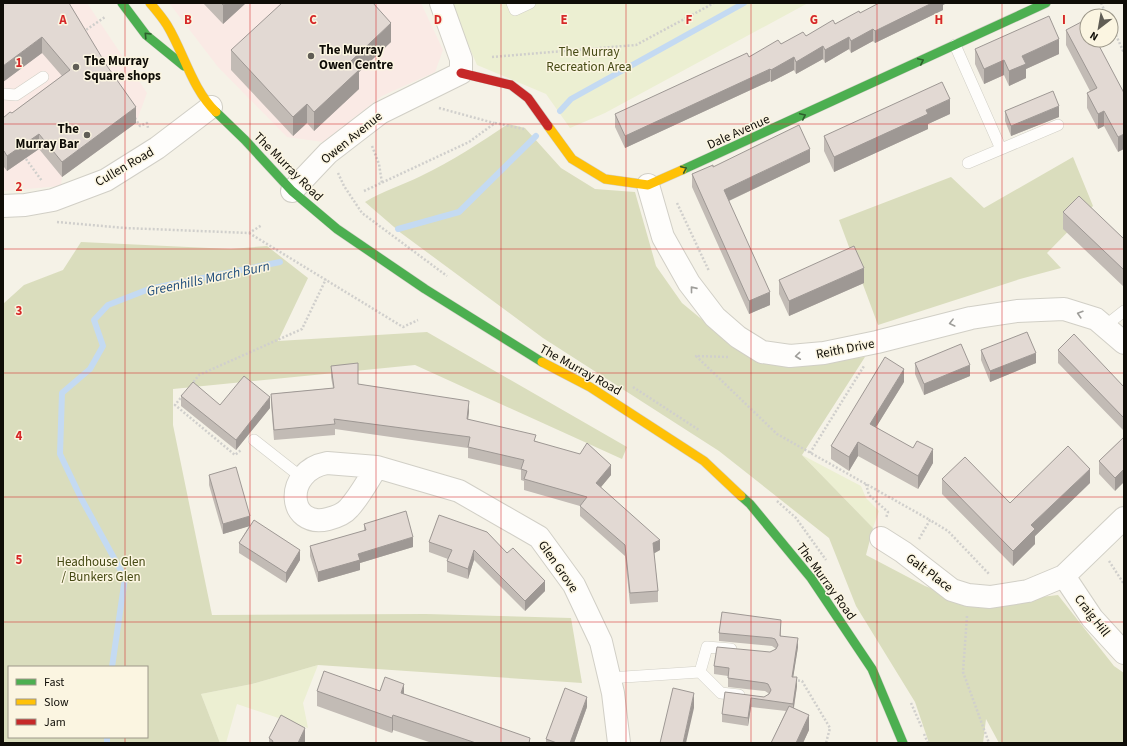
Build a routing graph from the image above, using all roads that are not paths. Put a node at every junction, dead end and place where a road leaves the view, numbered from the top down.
1 (122, 3) edge
2 (150, 3) edge
3 (441, 3) edge
4 (512, 3) edge
5 (530, 3) edge
6 (1046, 3) edge
7 (955, 45) junction
8 (461, 66) junction
9 (188, 69) junction
10 (43, 77) dead end
11 (3, 94) edge
12 (211, 107) junction
13 (1058, 126) dead end
14 (1001, 149) junction
15 (968, 163) dead end
16 (657, 181) junction
17 (292, 191) junction
18 (3, 206) edge
19 (1124, 311) edge
20 (1105, 326) junction
21 (1124, 343) edge
22 (254, 440) road end
23 (377, 467) junction
24 (301, 477) junction
25 (1124, 518) edge
26 (881, 538) road end
27 (1064, 576) junction
28 (739, 650) edge
29 (1124, 653) edge
30 (700, 672) junction
31 (609, 678) junction
32 (750, 696) edge
33 (619, 743) edge
34 (903, 743) edge

9 -> 1 street, The Murray Road
2 - 9 street, The Murray Road
3 - 8 street
4 - 5 lane
6 - 7 street, Dale Avenue
7 - 14 lane
16 -> 7 street, Dale Avenue
8 - 16 street
8 - 17 street, Owen Avenue
9 - 12 street, The Murray Road
10 - 11 lane
12 - 17 street, The Murray Road
12 - 18 street, Cullen Road
13 - 14 lane
14 - 15 lane
20 -> 16 street, Reith Drive
17 - 34 street, The Murray Road
19 - 20 lane
20 - 21 street, Reith Drive
22 - 24 lane
23 - 24 street, Glen Grove
23 - 24 street
23 - 31 street, Glen Grove
25 - 27 street, Galt Place
26 - 27 street, Galt Place
27 - 29 street, Craig Hill
28 - 30 lane
30 - 31 lane
30 - 32 lane
31 - 33 street, Glen Grove

